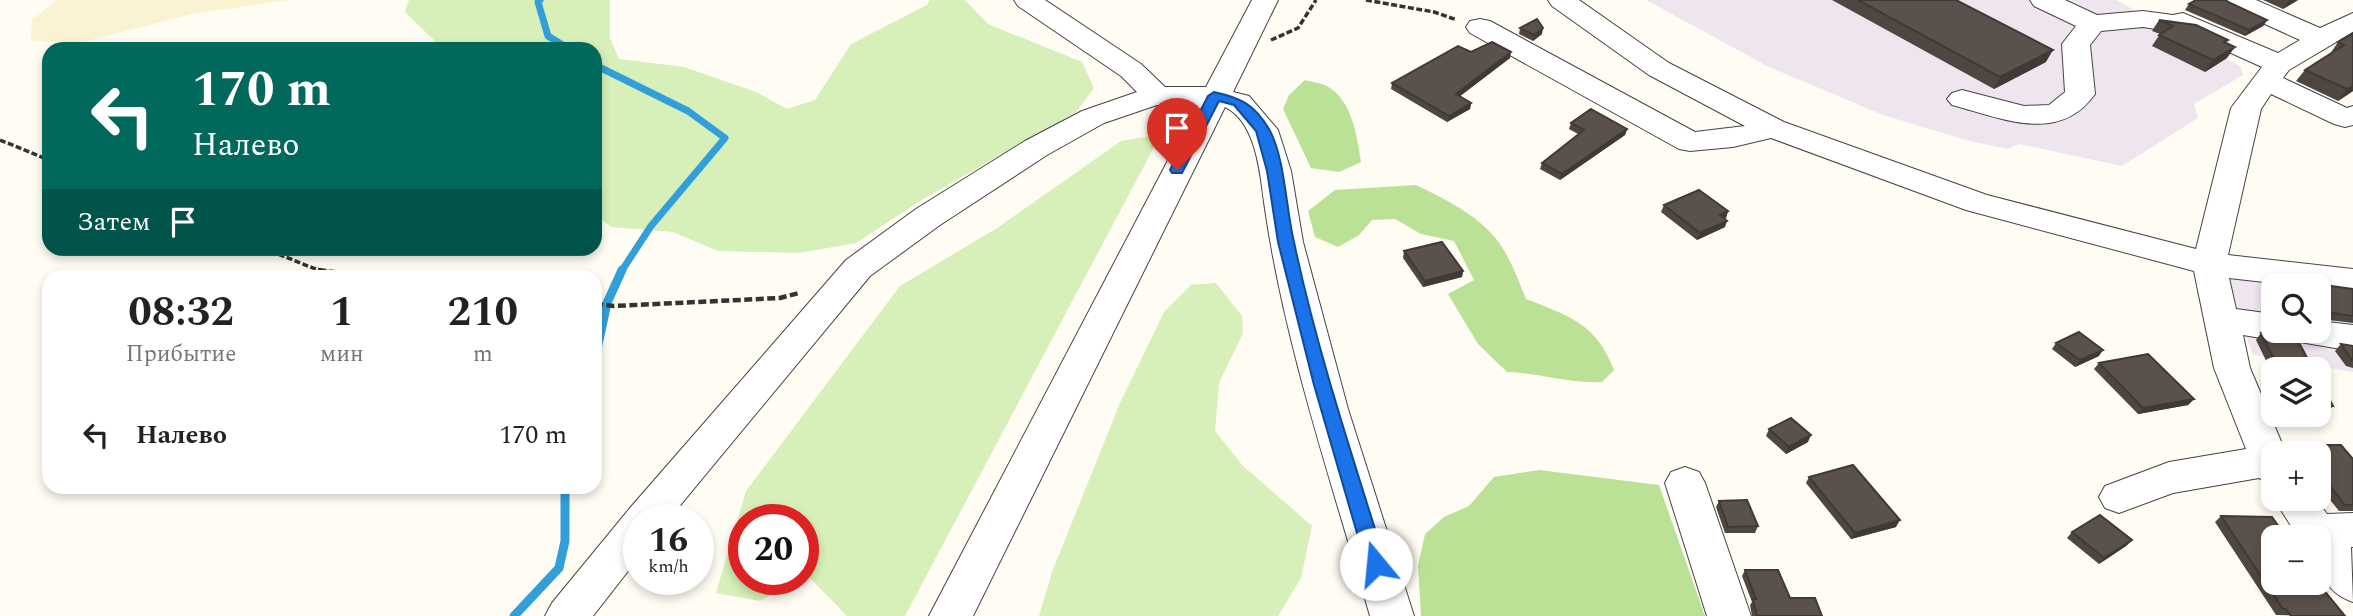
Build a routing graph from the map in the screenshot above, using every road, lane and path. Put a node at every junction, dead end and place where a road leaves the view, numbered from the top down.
1 (1027, 0) edge
2 (1265, 0) edge
3 (1316, 0) edge
4 (1366, 0) edge
5 (1561, 0) edge
6 (2043, 0) edge
7 (2137, 0) edge
8 (2234, 0) edge
9 (2343, 21) edge
10 (2093, 23) junction
11 (1480, 27) joint
12 (2198, 27) junction
13 (1239, 46) junction
14 (2273, 72) junction
15 (1157, 96) junction
16 (1214, 96) junction
17 (1962, 99) dead end
18 (2353, 115) edge
19 (1773, 128) junction
20 (0, 140) edge
21 (42, 157) edge
22 (283, 256) edge
23 (2209, 264) junction
24 (318, 270) edge
25 (847, 280) junction
26 (2353, 281) edge
27 (602, 305) edge
28 (2221, 319) junction
29 (2261, 325) edge
30 (2331, 335) edge
31 (2353, 338) edge
32 (2262, 441) edge
33 (2261, 465) edge
34 (1685, 483) dead end
35 (2119, 497) dead end
36 (658, 504) edge
37 (2320, 520) edge
38 (623, 546) edge
39 (2353, 584) edge
40 (567, 616) edge
41 (951, 616) edge
42 (1392, 616) edge
43 (1729, 616) edge

1 - 15 street
2 - 13 street
3 - 13 path
4 - 11 path
5 - 19 street
6 - 10 street
7 - 12 street
8 - 9 street
9 - 14 street
10 - 12 street
10 - 17 street
11 - 19 street
12 - 14 street
13 - 16 street
14 - 18 street
14 - 23 street
15 - 16 street
15 - 25 street
16 - 41 street
16 - 42 street
19 - 23 street
20 - 21 path
22 - 24 path
23 - 26 street
23 - 28 street
25 - 27 path
25 - 36 street
28 - 29 street
28 - 32 street
30 - 31 street
33 - 35 street
34 - 43 street
37 - 39 street
38 - 40 street

